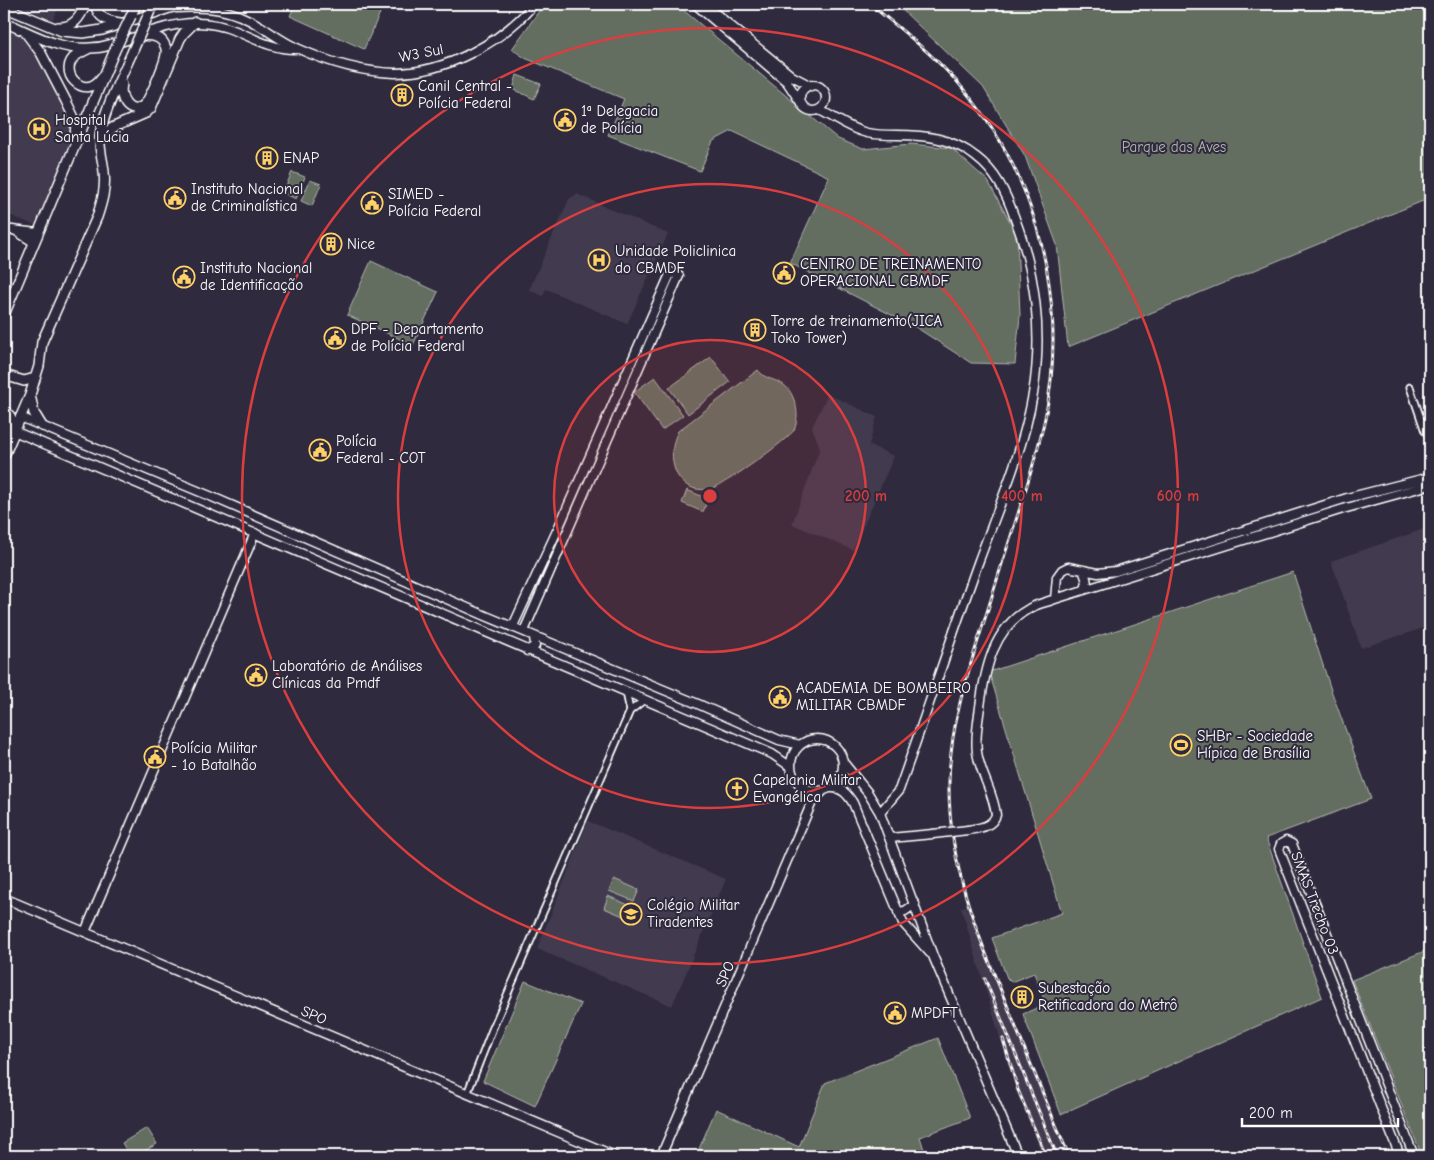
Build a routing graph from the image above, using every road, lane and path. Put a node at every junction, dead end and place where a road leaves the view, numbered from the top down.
1 (86, 4) edge
2 (95, 4) edge
3 (136, 4) edge
4 (153, 4) edge
5 (534, 4) edge
6 (695, 4) edge
7 (704, 4) edge
8 (178, 6) edge
9 (4, 7) edge
10 (131, 11) edge
11 (4, 22) edge
12 (195, 22) junction
13 (123, 23) junction
14 (20, 28) junction
15 (53, 28) junction
16 (137, 36) junction
17 (89, 48) junction
18 (298, 49) junction
19 (126, 67) junction
20 (108, 68) junction
21 (811, 86) junction
22 (801, 102) junction
23 (825, 102) junction
24 (818, 110) junction
25 (834, 117) junction
26 (100, 137) junction
27 (72, 153) junction
28 (4, 229) edge
29 (14, 229) junction
30 (37, 233) junction
31 (34, 242) junction
32 (665, 285) junction
33 (673, 290) junction
34 (4, 315) edge
35 (626, 374) junction
36 (4, 375) edge
37 (634, 377) junction
38 (35, 378) junction
39 (1410, 387) dead end
40 (30, 395) junction
41 (4, 410) edge
42 (20, 417) junction
43 (42, 426) junction
44 (14, 431) junction
45 (1430, 436) edge
46 (4, 442) edge
47 (593, 448) junction
48 (602, 452) junction
49 (4, 456) edge
50 (164, 477) junction
51 (1430, 477) edge
52 (1430, 484) edge
53 (158, 492) junction
54 (220, 501) junction
55 (215, 516) junction
56 (560, 522) junction
57 (570, 527) junction
58 (255, 533) junction
59 (332, 549) junction
60 (324, 563) junction
61 (1083, 570) junction
62 (1056, 585) junction
63 (532, 586) junction
64 (543, 586) junction
65 (1084, 590) junction
66 (1070, 594) junction
67 (1055, 599) junction
68 (457, 603) junction
69 (451, 617) junction
70 (513, 626) junction
71 (524, 631) junction
72 (534, 636) junction
73 (528, 651) junction
74 (626, 692) junction
75 (644, 700) junction
76 (698, 704) junction
77 (630, 711) junction
78 (691, 719) junction
79 (800, 746) junction
80 (843, 762) junction
81 (791, 767) junction
82 (831, 788) junction
83 (809, 790) junction
84 (823, 791) junction
85 (812, 802) junction
86 (880, 813) junction
87 (890, 838) junction
88 (4, 898) edge
89 (915, 904) junction
90 (898, 912) junction
91 (86, 932) junction
92 (933, 956) junction
93 (467, 1094) junction
94 (1395, 1111) junction
95 (1384, 1116) junction
96 (615, 1156) edge
97 (661, 1156) edge
98 (1018, 1156) edge
99 (1400, 1156) edge
100 (1414, 1156) edge

1 - 15 main road
2 - 13 main road
3 - 10 main road
4 - 19 main road, bridge
5 - 18 street, W3 Sul
6 - 22 street
7 - 21 street
8 - 13 main road, W3 Sul
8 - 18 street, W3 Sul
9 - 15 main road, W3 Sul
10 - 20 main road, bridge
11 - 14 main road, W3 Sul
12 - 16 street, W3 Sul
12 - 18 street, W3 Sul
12 - 26 main road
13 - 15 main road, W3 Sul
14 - 17 main road, W3 Sul
14 - 27 main road
16 - 17 main road, W3 Sul
16 - 19 main road
17 - 20 main road
19 - 26 main road
20 - 27 main road
21 - 22 street
21 - 23 street
22 - 24 street
23 - 24 street
23 - 25 street
24 - 25 street
25 - 86 street
26 - 38 main road
27 - 30 main road
28 - 29 street
29 - 30 street
29 - 31 street
30 - 31 main road
31 - 34 main road
32 - 33 street
32 - 33 street
32 - 35 street
33 - 37 street
35 - 37 street
35 - 47 street
36 - 38 main road
37 - 48 street
38 - 40 main road
39 - 45 street
40 - 42 main road
40 - 43 main road
41 - 42 main road
41 - 46 main road
42 - 43 street
42 - 44 main road
43 - 50 street
44 - 49 main road
44 - 53 street
47 - 48 street
47 - 56 street
48 - 57 street
50 - 53 street
50 - 54 street
51 - 61 street
52 - 65 street
53 - 55 street
54 - 55 street
54 - 59 street
55 - 58 street
56 - 57 street
56 - 63 street
57 - 64 street
58 - 60 street
58 - 91 street
59 - 60 street
59 - 68 street
60 - 69 street
61 - 62 street
61 - 65 street
62 - 66 street
62 - 67 street
63 - 64 street
63 - 70 street
64 - 71 street
65 - 66 street
66 - 67 street
67 - 87 street, bridge
68 - 69 street
68 - 70 street
69 - 73 street
70 - 71 street
71 - 72 street
72 - 73 street
72 - 76 street
73 - 74 street
74 - 75 street
74 - 77 street
75 - 77 street
75 - 78 street
76 - 78 street
76 - 79 street
77 - 93 street
78 - 81 street
79 - 80 street
79 - 81 street
80 - 82 street
80 - 86 street
81 - 83 street
82 - 84 street
82 - 90 street
83 - 84 street
83 - 85 street
84 - 85 street, SPO
85 - 97 street, SPO
86 - 87 street
87 - 89 street
88 - 91 street, SPO
89 - 90 street
89 - 92 street
90 - 92 street
91 - 93 street, SPO
92 - 98 street
93 - 96 street, SPO
94 - 95 street
94 - 95 street, SMAS Trecho 03
94 - 100 street, SMAS Trecho 03
95 - 99 street, SMAS Trecho 03

